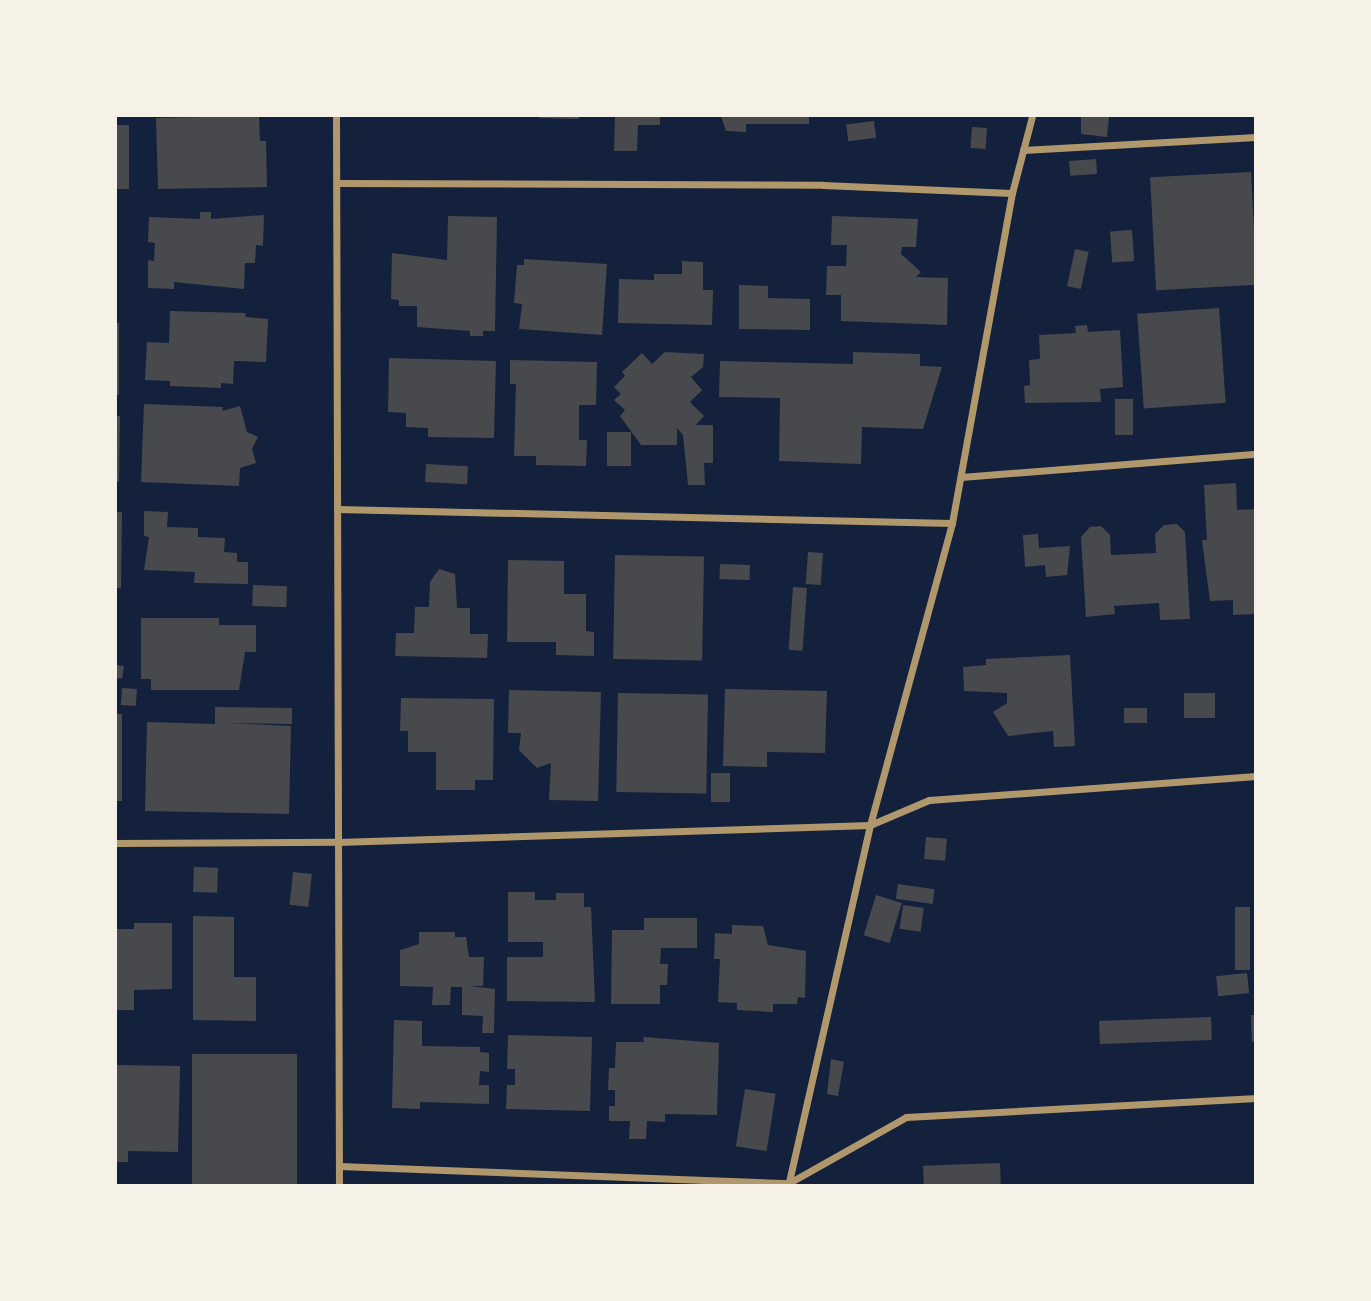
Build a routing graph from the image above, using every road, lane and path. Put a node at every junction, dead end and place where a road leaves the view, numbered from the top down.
1 (336, 116) edge
2 (1032, 116) edge
3 (1255, 137) edge
4 (1023, 150) junction
5 (337, 183) junction
6 (1012, 193) junction
7 (1255, 454) edge
8 (961, 477) junction
9 (337, 509) junction
10 (952, 523) junction
11 (1255, 776) edge
12 (870, 825) junction
13 (116, 842) edge
14 (338, 842) junction
15 (1255, 1098) edge
16 (339, 1166) junction
17 (788, 1184) edge
18 (339, 1185) edge

1 - 5 street
2 - 4 street
3 - 4 street
4 - 6 street
5 - 6 street
5 - 9 street
6 - 8 street
7 - 8 street
8 - 10 street
9 - 10 street
9 - 14 street
10 - 12 street
11 - 12 street
12 - 14 street
12 - 17 street
13 - 14 street
14 - 16 street
15 - 17 street
16 - 17 street
16 - 18 street

